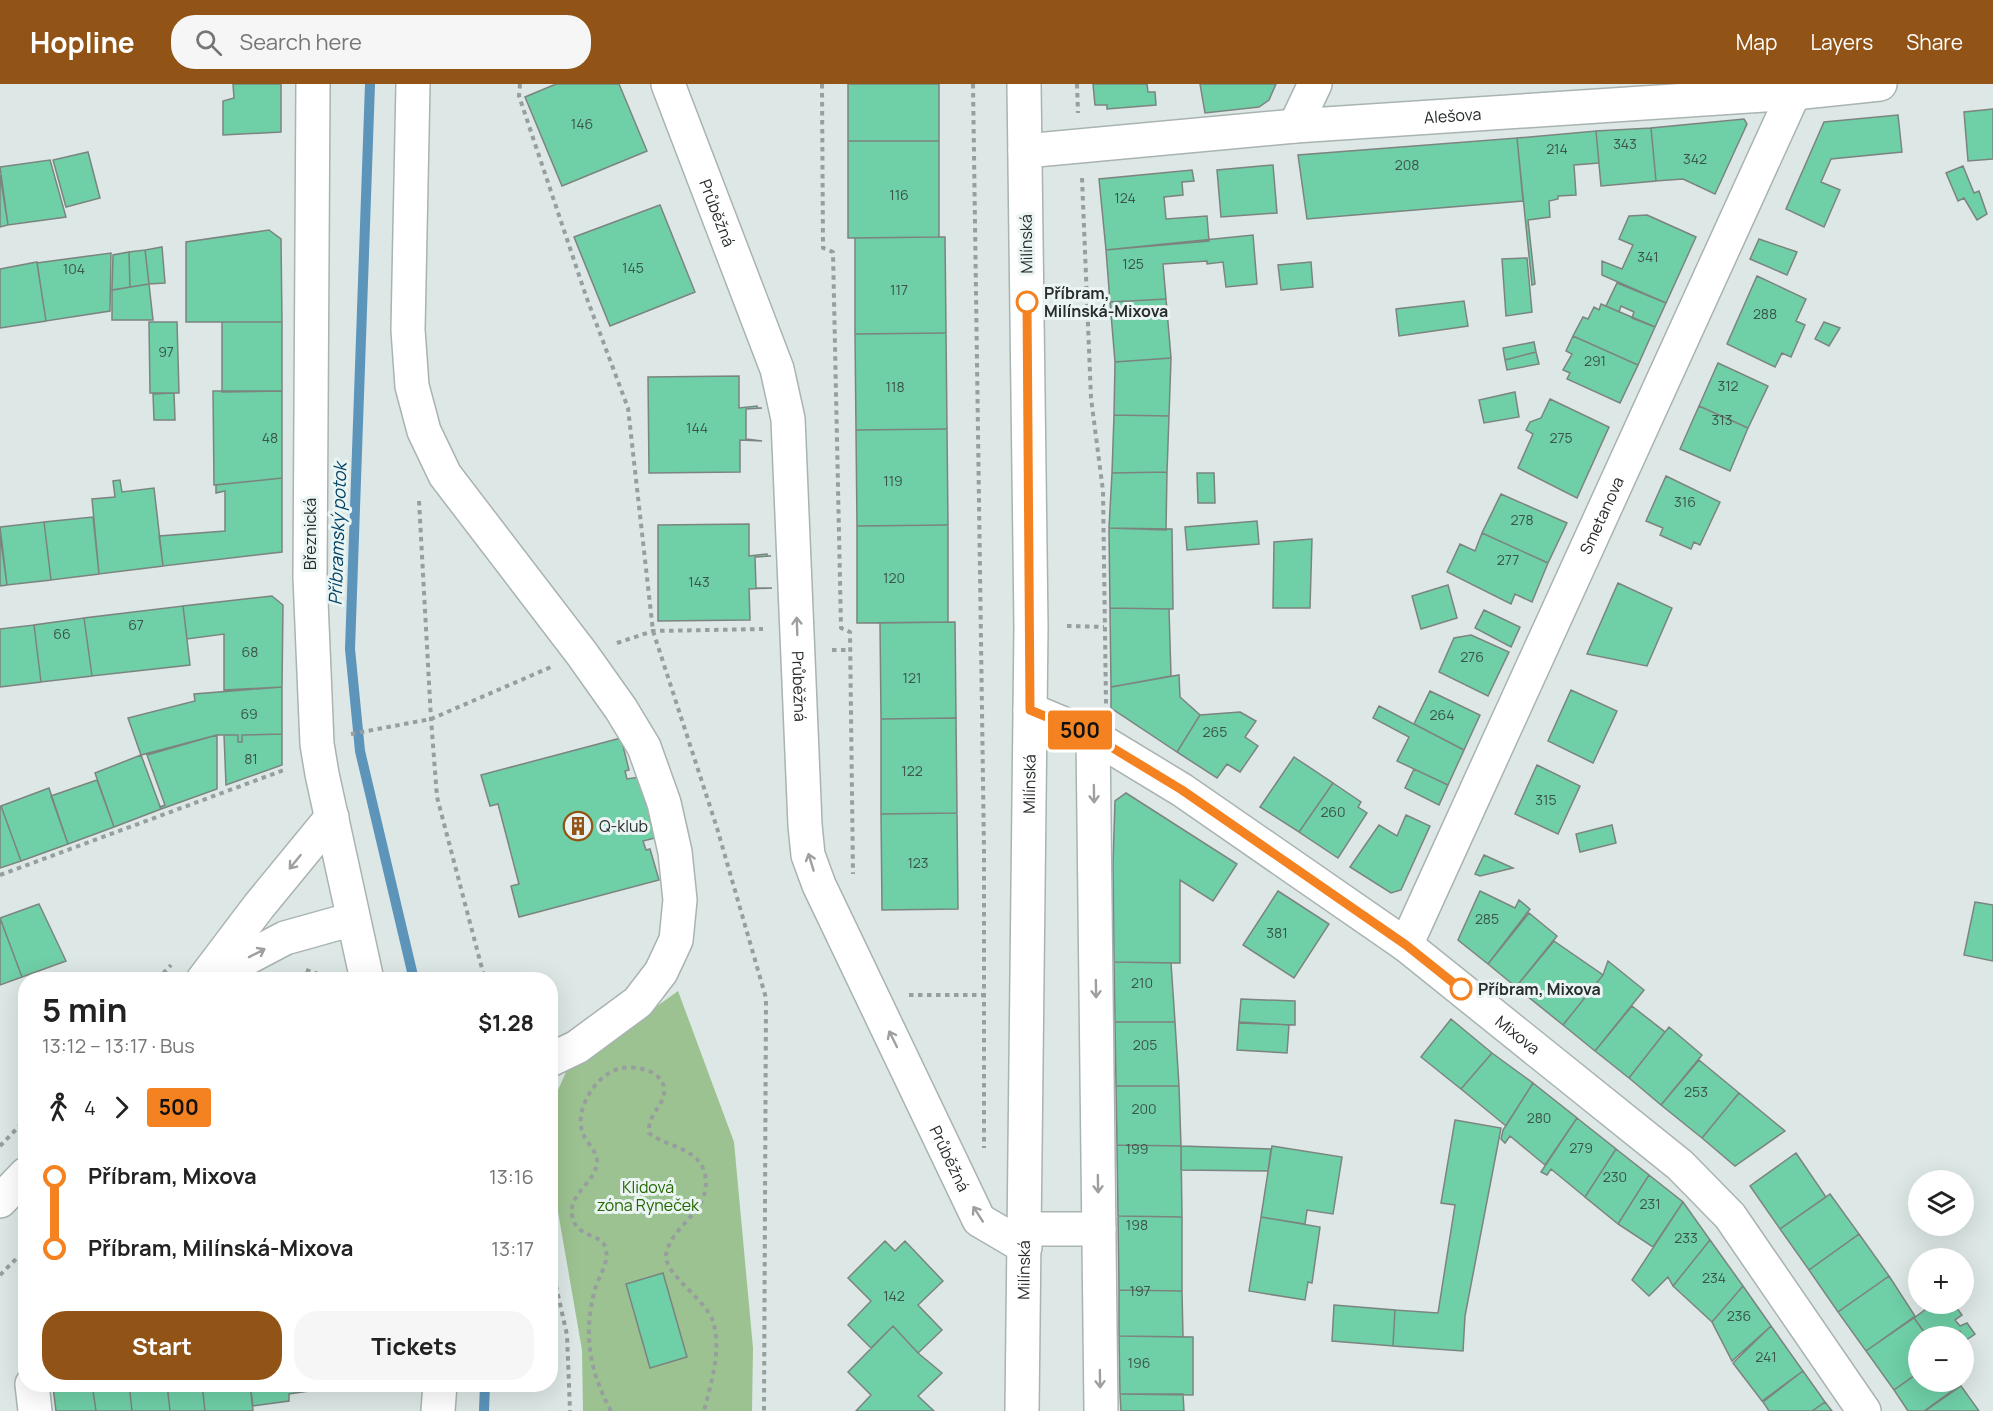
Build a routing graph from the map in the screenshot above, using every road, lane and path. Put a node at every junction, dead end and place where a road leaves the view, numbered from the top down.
1 (313, 84) edge
2 (413, 84) edge
3 (668, 84) edge
4 (822, 84) edge
5 (973, 84) edge
6 (1024, 84) edge
7 (1077, 84) edge
8 (1315, 84) edge
9 (1880, 84) edge
10 (1796, 88) edge
11 (1078, 114) dead end
12 (1295, 126) junction
13 (1025, 151) junction
14 (1081, 172) dead end
15 (419, 496) dead end
16 (1067, 626) dead end
17 (1104, 627) junction
18 (797, 629) junction
19 (825, 650) dead end
20 (850, 650) junction
21 (582, 654) junction
22 (1030, 710) junction
23 (431, 719) junction
24 (1100, 724) junction
25 (345, 735) dead end
26 (286, 762) dead end
27 (332, 817) junction
28 (0, 875) edge
29 (854, 878) dead end
30 (353, 919) junction
31 (1406, 945) junction
32 (305, 969) dead end
33 (210, 972) edge
34 (219, 972) edge
35 (313, 972) edge
36 (365, 972) edge
37 (483, 972) edge
38 (899, 995) dead end
39 (984, 995) junction
40 (558, 1056) edge
41 (18, 1127) edge
42 (0, 1146) edge
43 (984, 1158) dead end
44 (18, 1182) edge
45 (0, 1201) edge
46 (1099, 1229) junction
47 (1025, 1238) junction
48 (18, 1256) edge
49 (0, 1275) edge
50 (558, 1295) edge
51 (33, 1392) edge
52 (439, 1392) edge
53 (34, 1411) edge
54 (438, 1411) edge
55 (570, 1411) edge
56 (611, 1411) edge
57 (705, 1411) edge
58 (1022, 1411) edge
59 (1101, 1411) edge
60 (1864, 1411) edge

1 - 27 street, Březnická
2 - 21 street
18 -> 3 street, Průběžná
4 - 20 path
5 - 39 path
6 - 13 street, Milínská
7 - 11 path
8 - 12 street
9 - 10 street, Alešova
10 - 12 street, Alešova
10 - 31 street, Smetanova
12 - 13 street, Alešova
13 - 22 street, Milínská
14 - 17 path
15 - 23 path
16 - 17 path
17 - 24 path
18 - 21 path
47 -> 18 street, Průběžná
19 - 20 path
20 - 29 path
21 - 23 path
21 - 40 street
22 - 24 street, Mixova
22 - 47 street, Milínská
23 - 25 path
23 - 37 path
24 - 31 street, Mixova
24 -> 46 street
26 - 28 path
27 - 30 street, Březnická
27 -> 33 street
34 -> 30 street
30 - 36 street, Březnická
31 - 60 street, Mixova
32 - 35 path
38 - 39 path
39 - 43 path
41 - 42 path
44 - 45 street
46 - 47 street
46 -> 59 street
47 - 58 street, Milínská
48 - 49 path
50 - 55 path
51 - 53 street
52 - 54 street
56 - 57 path

